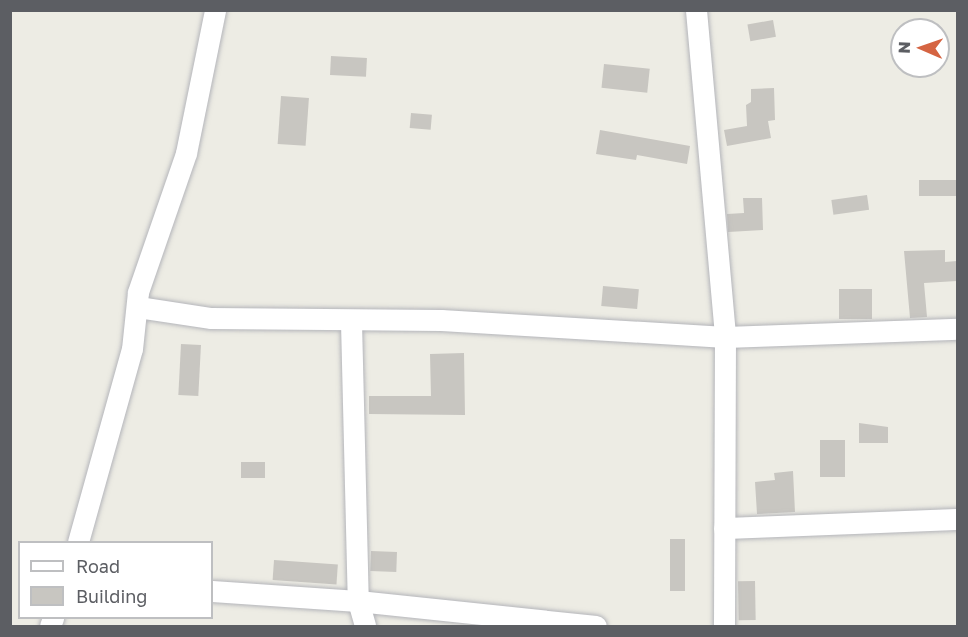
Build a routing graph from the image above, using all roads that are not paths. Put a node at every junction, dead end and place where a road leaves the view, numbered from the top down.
1 (215, 10) edge
2 (696, 10) edge
3 (138, 307) junction
4 (351, 322) junction
5 (957, 329) edge
6 (725, 337) junction
7 (957, 519) edge
8 (724, 528) junction
9 (79, 541) edge
10 (213, 591) edge
11 (358, 601) junction
12 (365, 627) edge
13 (596, 627) edge
14 (724, 627) edge

1 - 3 street
2 - 6 street
3 - 4 street
3 - 9 street
4 - 6 street
4 - 11 street
5 - 6 street
6 - 8 street
7 - 8 street
8 - 14 street
10 - 11 street
11 - 12 street
11 - 13 street

